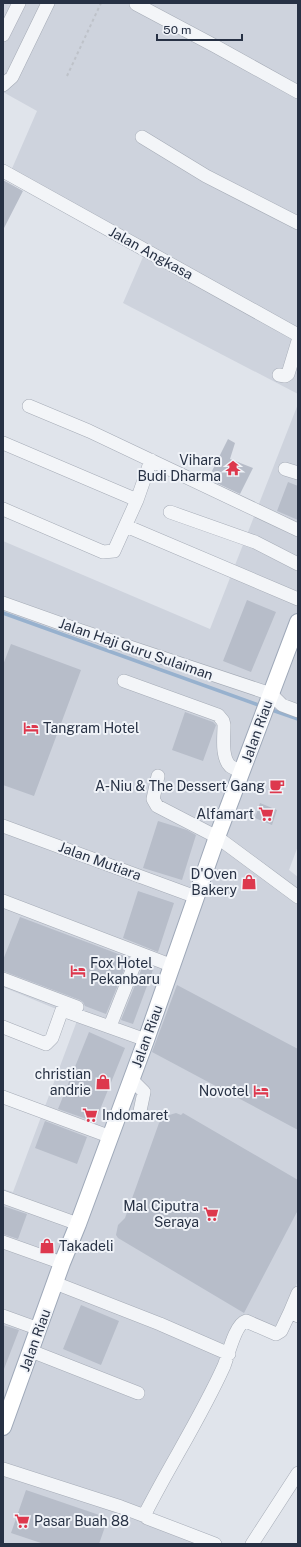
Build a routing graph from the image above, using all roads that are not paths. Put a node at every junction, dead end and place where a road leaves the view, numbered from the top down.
1 (19, 3) edge
2 (48, 3) edge
3 (136, 4) edge
4 (3, 35) edge
5 (3, 85) edge
6 (298, 92) edge
7 (142, 137) dead end
8 (3, 171) edge
9 (298, 223) edge
10 (298, 335) edge
11 (298, 341) edge
12 (279, 375) dead end
13 (29, 406) dead end
14 (3, 443) edge
15 (151, 460) junction
16 (285, 469) dead end
17 (298, 473) edge
18 (137, 500) junction
19 (3, 509) edge
20 (170, 512) dead end
21 (126, 526) junction
22 (298, 530) edge
23 (298, 564) edge
24 (298, 599) edge
25 (3, 603) edge
26 (298, 622) edge
27 (124, 681) dead end
28 (268, 701) junction
29 (298, 711) edge
30 (242, 772) junction
31 (158, 776) dead end
32 (3, 826) edge
33 (217, 837) junction
34 (196, 897) junction
35 (298, 897) edge
36 (3, 901) edge
37 (139, 952) junction
38 (172, 966) junction
39 (3, 979) edge
40 (112, 1021) junction
41 (3, 1027) edge
42 (147, 1037) junction
43 (132, 1079) junction
44 (3, 1097) edge
45 (140, 1111) dead end
46 (111, 1137) junction
47 (3, 1196) edge
48 (78, 1224) junction
49 (3, 1242) edge
50 (62, 1263) junction
51 (55, 1283) junction
52 (298, 1293) edge
53 (294, 1314) edge
54 (3, 1316) edge
55 (39, 1329) junction
56 (31, 1351) junction
57 (229, 1354) junction
58 (138, 1393) dead end
59 (6, 1410) edge
60 (3, 1427) edge
61 (3, 1469) edge
62 (298, 1472) edge
63 (145, 1516) junction
64 (215, 1544) edge
65 (252, 1544) edge

1 - 4 street
2 - 5 street
3 - 6 street
7 - 9 street
8 - 10 street, Jalan Angkasa
11 - 12 street
13 - 15 street
14 - 18 street
15 - 18 street
15 - 22 street
16 - 17 street
18 - 21 street
19 - 21 street
20 - 23 street
21 - 24 street
25 - 28 street, Jalan Haji Guru Sulaiman
26 - 28 main road, Jalan Riau
27 - 30 street
28 - 29 street
28 - 30 main road, Jalan Riau
30 - 33 main road, Jalan Riau
31 - 33 street
32 - 34 street, Jalan Mutiara
33 - 34 main road, Jalan Riau
33 - 35 street
34 - 38 main road, Jalan Riau
36 - 37 street
37 - 38 street
37 - 40 street
38 - 42 main road, Jalan Riau
39 - 40 street
40 - 42 street
41 - 42 street
42 - 43 main road, Jalan Riau
43 - 45 street
43 - 46 main road, Jalan Riau
44 - 46 street
46 - 48 main road, Jalan Riau
47 - 48 street
48 - 50 main road, Jalan Riau
49 - 50 street
50 - 51 main road, Jalan Riau
51 - 55 main road, Jalan Riau
51 - 57 street
52 - 53 street
53 - 57 street
54 - 55 street
55 - 56 main road, Jalan Riau
56 - 58 street
56 - 59 main road, Jalan Riau
57 - 63 street
59 - 60 main road, Jalan Riau
61 - 63 street
62 - 65 street
63 - 64 street

